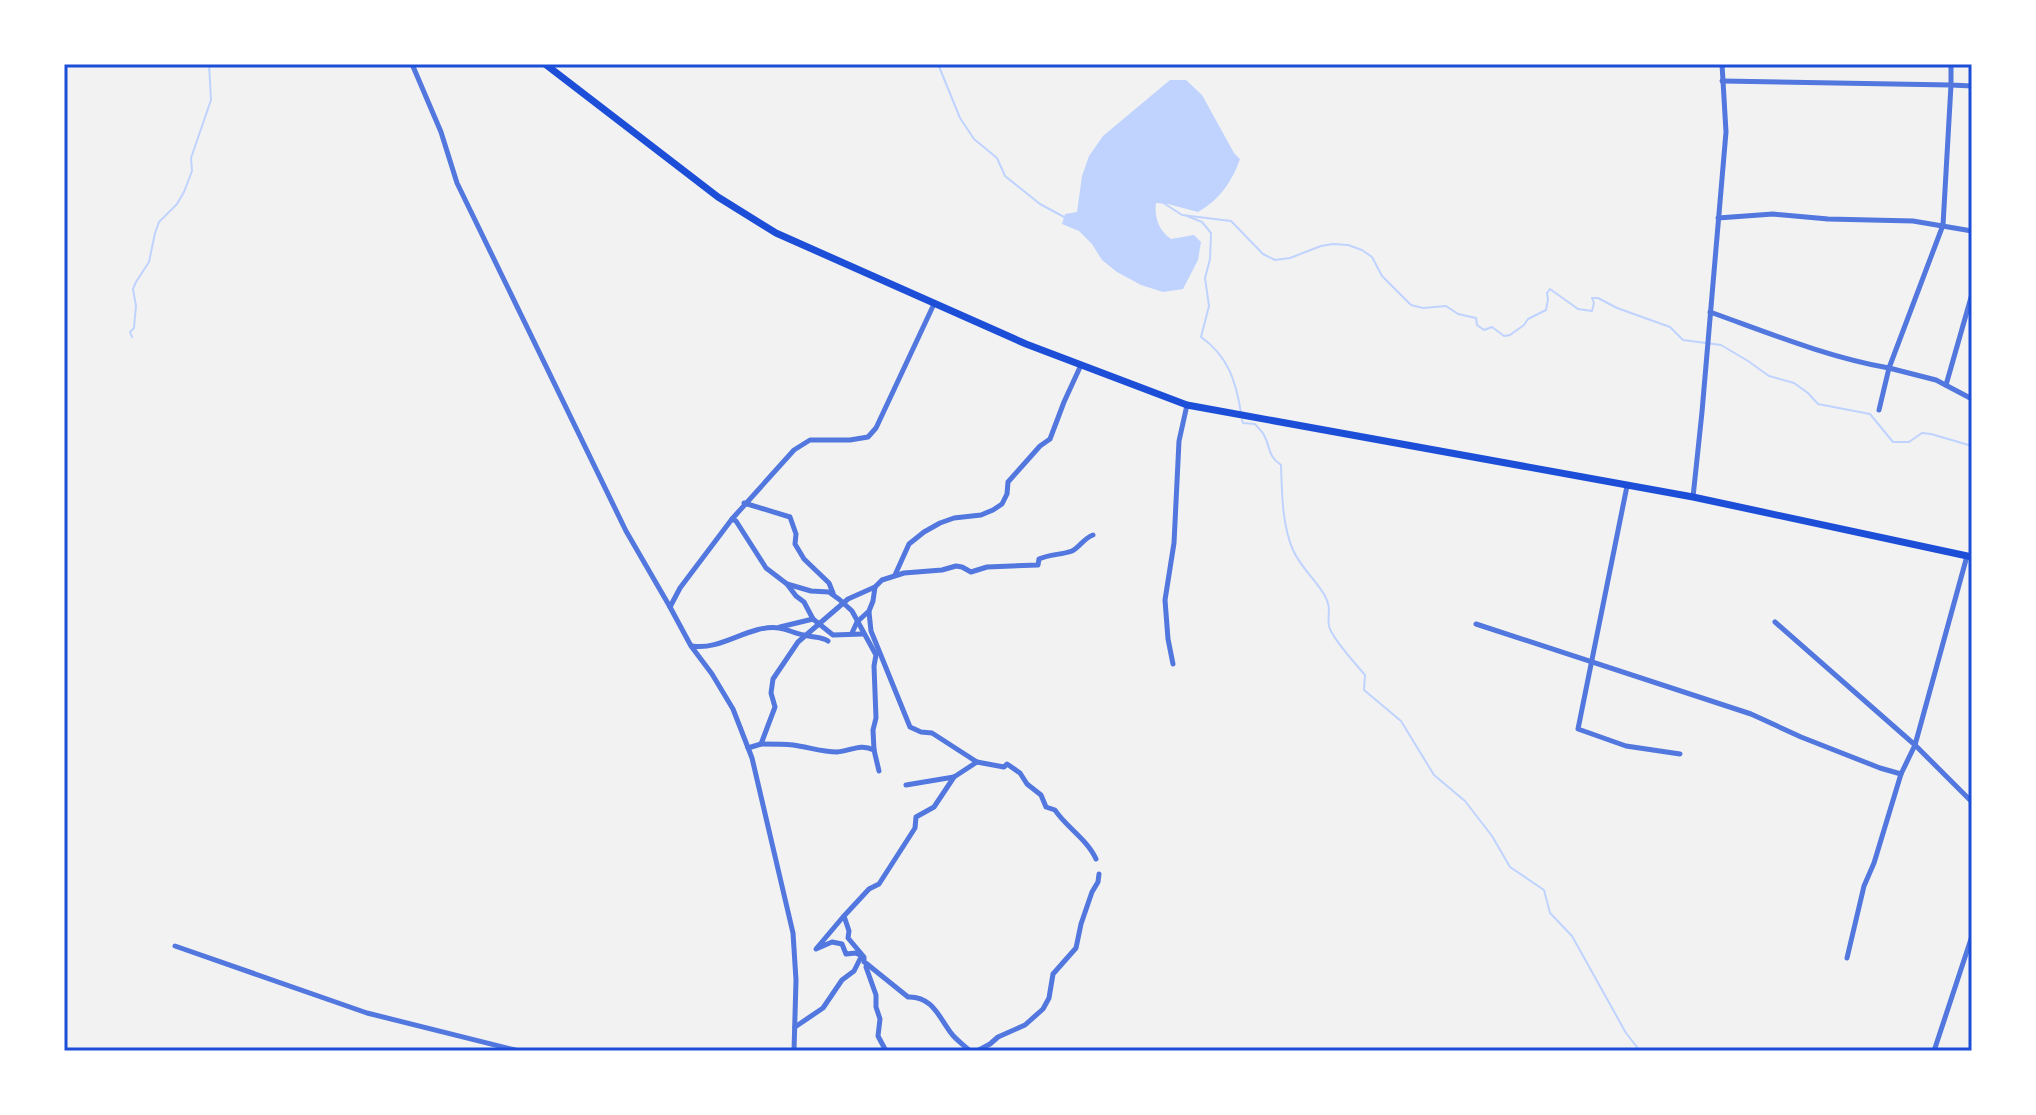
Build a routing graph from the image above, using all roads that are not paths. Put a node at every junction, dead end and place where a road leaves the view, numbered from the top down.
1 (412, 64) edge
2 (545, 64) edge
3 (1722, 64) edge
4 (1951, 64) edge
5 (1722, 81) junction
6 (1951, 85) junction
7 (1972, 86) edge
8 (1718, 218) junction
9 (1943, 225) junction
10 (1972, 231) edge
11 (1972, 294) edge
12 (934, 304) junction
13 (1710, 312) junction
14 (1081, 364) junction
15 (1889, 368) junction
16 (1946, 385) junction
17 (1972, 399) edge
18 (1187, 405) junction
19 (1879, 410) dead end
20 (1627, 486) junction
21 (1693, 497) junction
22 (744, 503) junction
23 (732, 519) junction
24 (1093, 535) dead end
25 (1969, 556) edge
26 (895, 575) junction
27 (787, 584) junction
28 (875, 587) junction
29 (834, 595) junction
30 (846, 601) junction
31 (670, 607) junction
32 (869, 611) junction
33 (813, 619) junction
34 (857, 622) junction
35 (1775, 622) dead end
36 (820, 624) junction
37 (1476, 624) dead end
38 (779, 628) junction
39 (852, 633) junction
40 (864, 634) junction
41 (806, 636) junction
42 (828, 641) dead end
43 (691, 646) junction
44 (1593, 661) junction
45 (1173, 664) dead end
46 (761, 744) junction
47 (1915, 745) junction
48 (748, 748) junction
49 (874, 750) junction
50 (1680, 754) dead end
51 (977, 762) junction
52 (879, 771) dead end
53 (1901, 774) junction
54 (954, 777) junction
55 (906, 785) dead end
56 (1972, 802) edge
57 (1096, 859) dead end
58 (1099, 874) dead end
59 (844, 916) junction
60 (1972, 936) edge
61 (175, 946) dead end
62 (1847, 958) dead end
63 (866, 961) junction
64 (795, 1027) junction
65 (519, 1051) edge
66 (794, 1051) edge
67 (886, 1051) edge
68 (970, 1051) edge
69 (977, 1051) edge
70 (1934, 1051) edge

1 - 31 street
2 - 12 main road
3 - 5 street
4 - 6 street
5 - 6 street
5 - 8 street
6 - 7 street
6 - 9 street
8 - 9 street
8 - 13 street
9 - 10 street
9 - 15 street
11 - 16 street
12 - 14 main road
12 - 22 street
13 - 15 street
13 - 21 street
14 - 18 main road
14 - 26 street
15 - 16 street
15 - 19 street
16 - 17 street
18 - 20 main road
18 - 45 street
20 - 21 main road
20 - 44 street
21 - 25 main road
22 - 23 street
22 - 29 street
23 - 27 street
23 - 31 street
24 - 26 street
25 - 47 street
26 - 28 street
27 - 29 street
27 - 33 street
28 - 30 street
28 - 32 street
29 - 30 street
30 - 34 street
30 - 36 street
31 - 43 street
32 - 34 street
32 - 51 street
33 - 36 street
33 - 38 street
34 - 39 street
34 - 40 street
35 - 47 street
36 - 39 street
36 - 41 street
37 - 44 street
38 - 41 street
38 - 43 street
39 - 40 street
40 - 49 street
41 - 42 street
41 - 46 street
43 - 48 street
44 - 50 street
44 - 53 street
46 - 48 street
46 - 49 street
47 - 53 street
47 - 56 street
48 - 64 street
49 - 52 street
51 - 54 street
51 - 57 street
53 - 62 street
54 - 55 street
54 - 59 street
58 - 69 street
59 - 63 street
59 - 63 street
60 - 70 street
61 - 65 street
63 - 64 street
63 - 67 street
63 - 68 street
64 - 66 street

